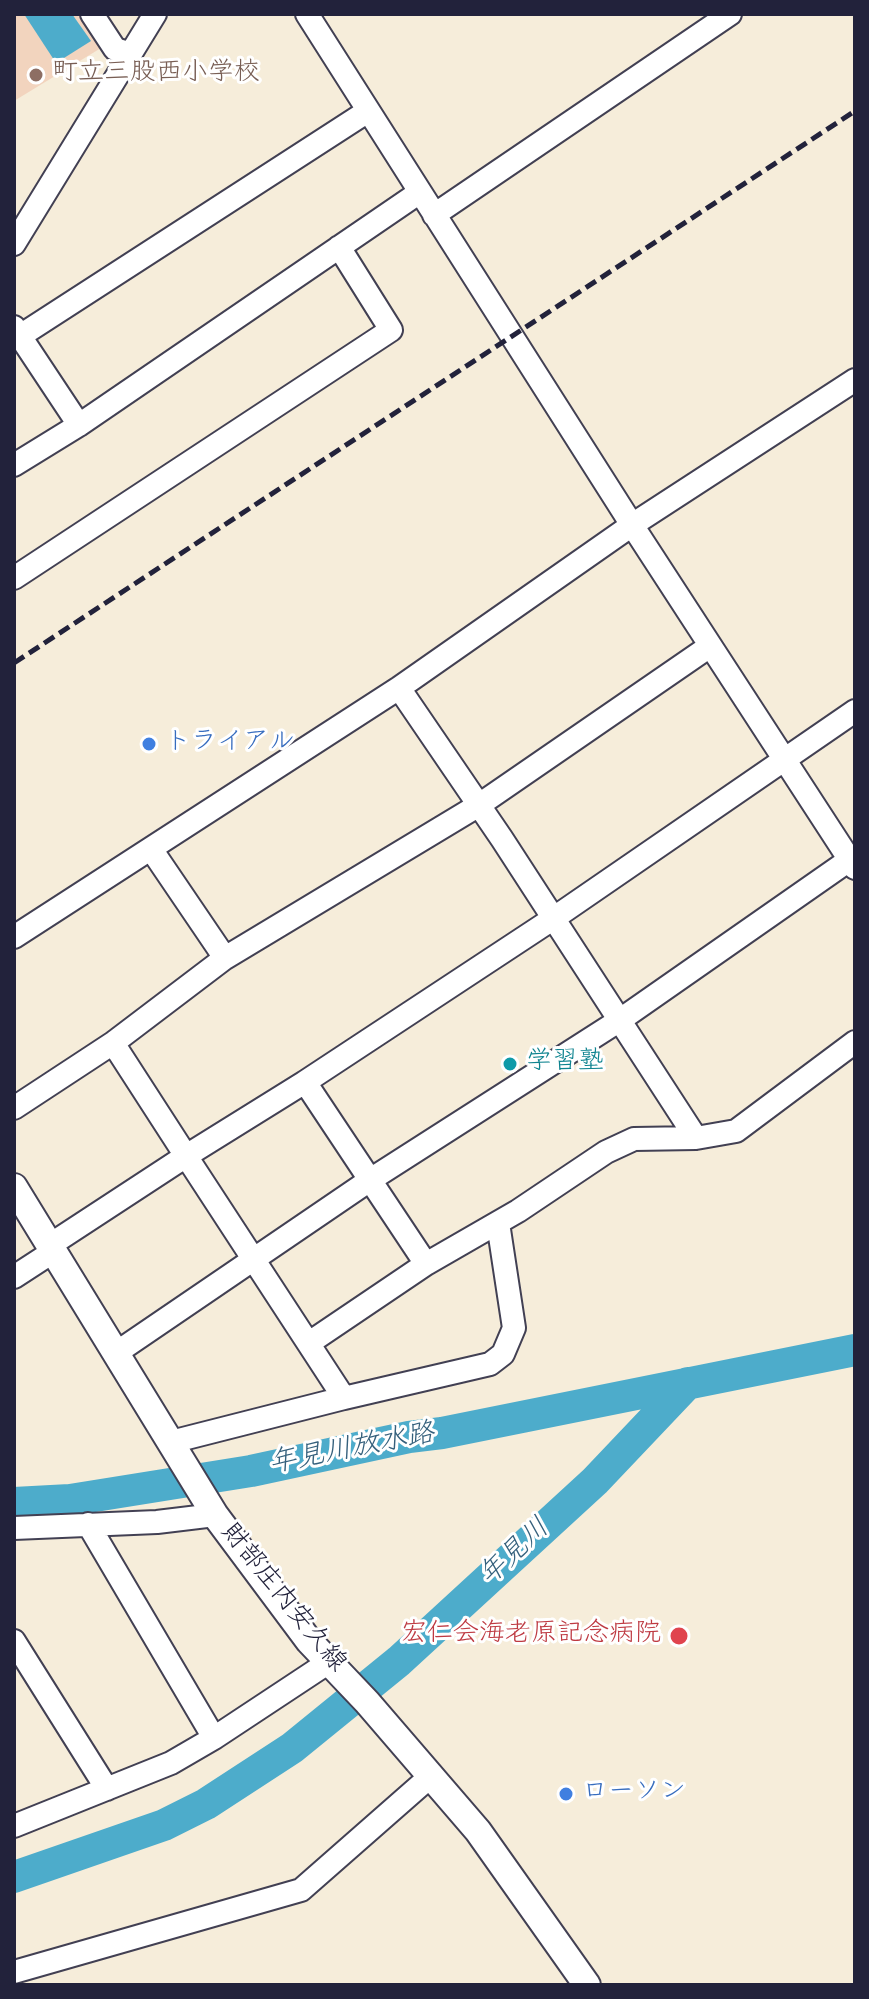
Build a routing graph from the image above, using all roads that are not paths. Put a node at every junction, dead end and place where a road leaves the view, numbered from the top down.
1 (92, 14) edge
2 (155, 14) edge
3 (307, 14) edge
4 (730, 14) edge
5 (131, 54) junction
6 (368, 111) junction
7 (420, 192) junction
8 (434, 215) junction
9 (14, 244) edge
10 (339, 247) junction
11 (17, 332) edge
12 (855, 380) edge
13 (79, 425) junction
14 (14, 465) edge
15 (632, 525) junction
16 (14, 578) edge
17 (710, 646) junction
18 (399, 688) junction
19 (855, 711) edge
20 (784, 759) junction
21 (479, 805) junction
22 (151, 849) junction
23 (853, 861) edge
24 (554, 918) junction
25 (14, 937) edge
26 (225, 958) junction
27 (620, 1020) junction
28 (855, 1042) edge
29 (113, 1043) junction
30 (305, 1082) junction
31 (14, 1108) edge
32 (696, 1138) junction
33 (186, 1156) junction
34 (370, 1180) junction
35 (14, 1187) edge
36 (498, 1223) junction
37 (52, 1248) junction
38 (255, 1258) junction
39 (426, 1264) junction
40 (14, 1277) edge
41 (309, 1343) junction
42 (116, 1353) junction
43 (344, 1398) junction
44 (173, 1445) junction
45 (211, 1509) junction
46 (88, 1524) junction
47 (14, 1528) edge
48 (14, 1641) edge
49 (334, 1666) junction
50 (214, 1738) junction
51 (432, 1775) junction
52 (107, 1789) junction
53 (14, 1826) edge
54 (14, 1972) edge
55 (587, 1985) edge

1 - 5 street
2 - 5 street
3 - 6 street
4 - 8 street
5 - 9 street
6 - 7 street
6 - 11 street
7 - 8 street
7 - 10 street
8 - 15 street
10 - 13 street
10 - 16 street
11 - 13 street
12 - 15 street
13 - 14 street
15 - 17 street
15 - 18 street
17 - 20 street
17 - 21 street
18 - 21 street
18 - 22 street
19 - 20 street
20 - 23 street
20 - 24 street
21 - 24 street
21 - 26 street
22 - 25 street
22 - 26 street
23 - 27 street
24 - 27 street
24 - 30 street
26 - 29 street
27 - 32 street
27 - 34 street
28 - 32 street
29 - 31 street
29 - 33 street
30 - 33 street
30 - 34 street
32 - 36 street
33 - 37 street
33 - 38 street
34 - 38 street
34 - 39 street
35 - 37 main road, 財部庄内安久線
36 - 39 street
36 - 43 street
37 - 40 street
37 - 42 main road, 財部庄内安久線
38 - 41 street
38 - 42 street
39 - 41 street
41 - 43 street
42 - 44 main road, 財部庄内安久線
43 - 44 street
44 - 45 main road, 財部庄内安久線
45 - 46 street
45 - 49 main road, 財部庄内安久線
46 - 47 street
46 - 50 street
48 - 52 street
49 - 50 street
49 - 51 main road, 財部庄内安久線
50 - 52 street
51 - 54 street
51 - 55 main road, 財部庄内安久線
52 - 53 street

